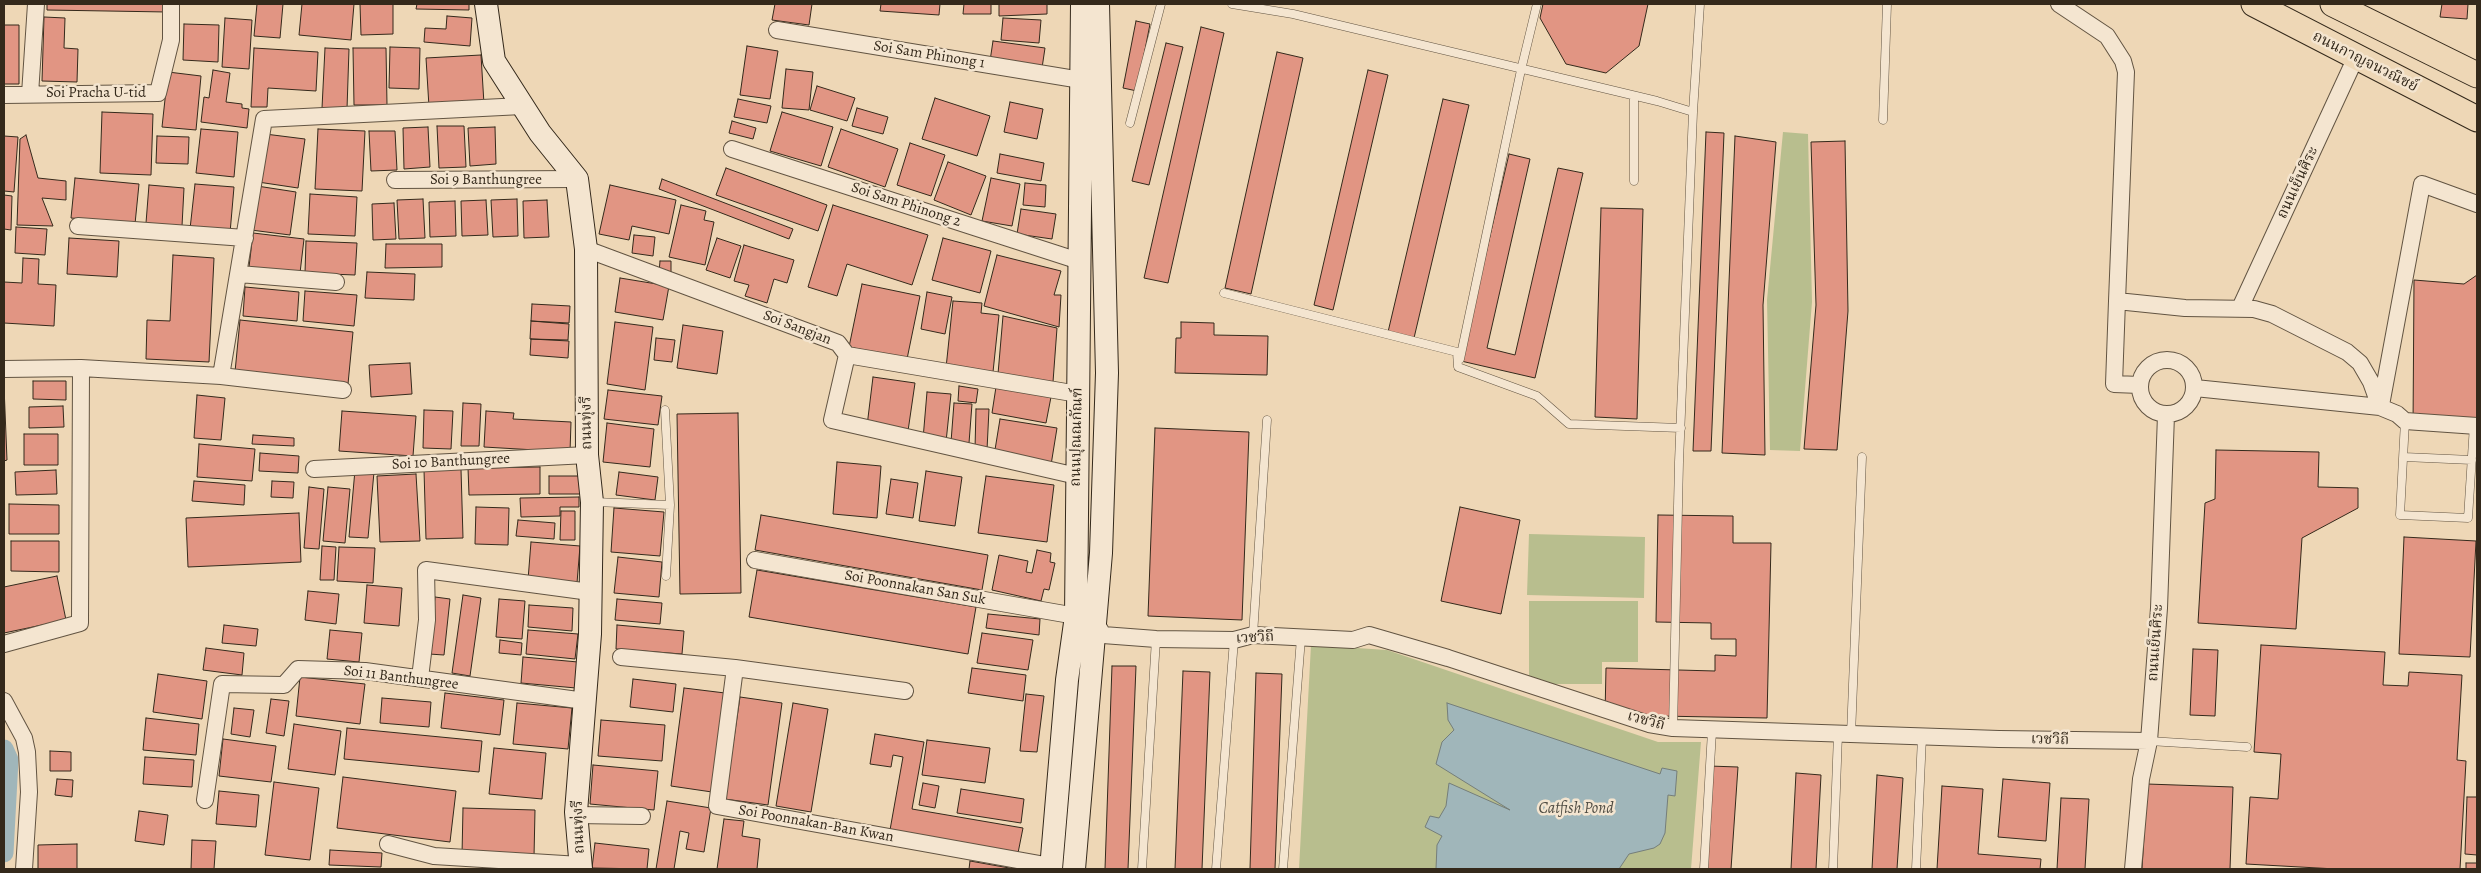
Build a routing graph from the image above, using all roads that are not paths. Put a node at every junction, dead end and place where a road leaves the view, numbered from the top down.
1 (36, 4) edge
2 (172, 4) edge
3 (486, 4) edge
4 (1082, 4) edge
5 (1098, 4) edge
6 (1161, 4) edge
7 (1232, 4) edge
8 (1537, 4) edge
9 (1700, 4) edge
10 (1887, 4) edge
11 (2058, 4) edge
12 (2254, 4) edge
13 (2333, 4) edge
14 (777, 30) dead end
15 (2356, 57) junction
16 (1520, 70) junction
17 (2477, 75) edge
18 (1081, 80) junction
19 (30, 94) junction
20 (4, 95) edge
21 (1634, 96) junction
22 (522, 106) junction
23 (1693, 112) junction
24 (2477, 119) edge
25 (1883, 120) dead end
26 (1130, 123) dead end
27 (732, 149) dead end
28 (577, 179) junction
29 (395, 180) dead end
30 (1634, 182) dead end
31 (2477, 204) edge
32 (78, 226) dead end
33 (245, 238) junction
34 (586, 249) junction
35 (1079, 261) junction
36 (239, 274) junction
37 (336, 282) dead end
38 (1224, 293) dead end
39 (2117, 301) junction
40 (2240, 308) junction
41 (847, 355) junction
42 (1458, 366) junction
43 (81, 368) junction
44 (4, 369) edge
45 (222, 376) junction
46 (2140, 385) junction
47 (2195, 388) junction
48 (343, 390) dead end
49 (1078, 394) junction
50 (2380, 407) junction
51 (665, 410) dead end
52 (2166, 415) junction
53 (1267, 420) dead end
54 (2405, 421) junction
55 (2475, 426) edge
56 (1681, 428) junction
57 (587, 455) junction
58 (2404, 456) junction
59 (1862, 457) dead end
60 (2472, 460) junction
61 (314, 469) dead end
62 (1077, 476) junction
63 (592, 502) junction
64 (670, 505) junction
65 (755, 560) dead end
66 (666, 576) dead end
67 (590, 592) junction
68 (1086, 618) junction
69 (1254, 635) junction
70 (1301, 638) junction
71 (1156, 639) junction
72 (1234, 640) junction
73 (4, 644) edge
74 (621, 657) dead end
75 (735, 668) junction
76 (420, 678) junction
77 (905, 691) dead end
78 (4, 701) edge
79 (584, 701) junction
80 (1673, 728) junction
81 (1712, 731) junction
82 (1844, 734) junction
83 (1922, 736) junction
84 (2149, 741) junction
85 (2247, 747) dead end
86 (205, 800) dead end
87 (576, 815) junction
88 (642, 816) dead end
89 (388, 844) dead end
90 (581, 867) edge
91 (1051, 868) edge
92 (24, 869) edge
93 (1074, 869) edge
94 (1142, 869) edge
95 (1216, 869) edge
96 (1283, 869) edge
97 (1704, 869) edge
98 (1833, 869) edge
99 (1916, 869) edge
100 (2133, 869) edge

1 - 19 street
2 - 19 street, Soi Pracha U-tid
3 - 22 street
4 - 18 street, ถนนปุณณกัณฑ์
5 - 68 street, ถนนปุณณกัณฑ์
6 - 26 lane
7 - 16 lane
8 - 16 lane
9 - 23 lane
10 - 25 lane
11 - 39 street
12 - 15 main road, ถนนกาญจนวณิชย์
13 - 17 main road
14 - 18 street, Soi Sam Phinong 1
15 - 24 main road, ถนนกาญจนวณิชย์
15 - 40 street, ถนนเย็นศิระ
16 - 21 lane
16 - 42 lane
18 - 35 street, ถนนปุณณกัณฑ์
19 - 20 street, Soi Pracha U-tid
21 - 23 lane
21 - 30 lane
22 - 28 street
22 - 33 street
23 - 56 lane
27 - 35 street, Soi Sam Phinong 2
28 - 29 street, Soi 9 Banthungree
28 - 34 street, ถนนทุ่งรี
31 - 50 street
32 - 33 street
33 - 36 street
34 - 41 street, Soi Sangjan
34 - 57 street, ถนนทุ่งรี
35 - 49 street, ถนนปุณณกัณฑ์
36 - 37 street
36 - 45 street
38 - 42 lane
39 - 40 street
39 - 46 street
40 - 50 street
41 - 49 street
41 - 62 street, Soi Sangjan
42 - 56 lane
43 - 44 street
43 - 45 street
43 - 73 street
45 - 48 street
46 - 47 street
46 - 52 street
47 - 50 street
47 - 52 street
49 - 62 street, ถนนปุณณกัณฑ์
50 - 54 street
51 - 64 lane
52 - 84 street, ถนนเย็นศิระ
53 - 69 lane
54 - 55 street
54 - 58 lane
55 - 60 lane
56 - 80 lane
57 - 61 street, Soi 10 Banthungree
57 - 63 street, ถนนทุ่งรี
58 - 60 lane
58 - 60 lane
59 - 82 lane
62 - 68 street, ถนนปุณณกัณฑ์
63 - 64 lane
63 - 67 street, ถนนทุ่งรี
64 - 66 lane
65 - 68 street, Soi Poonnakan San Suk
67 - 76 street
67 - 79 street, ถนนทุ่งรี
68 - 71 street, เวชวิถี
68 - 91 street, ถนนปุณณกัณฑ์
68 - 93 street, ถนนปุณณกัณฑ์
69 - 70 street, เวชวิถี
69 - 72 street, เวชวิถี
70 - 80 street, เวชวิถี
70 - 96 lane
71 - 72 street, เวชวิถี
71 - 94 lane
72 - 95 lane
74 - 75 street
75 - 77 street
75 - 91 street, Soi Poonnakan-Ban Kwan
76 - 79 street, Soi 11 Banthungree
76 - 86 street, Soi 11 Banthungree
78 - 92 street
79 - 87 street, ถนนทุ่งรี
80 - 81 street, เวชวิถี
81 - 82 street, เวชวิถี
81 - 97 lane
82 - 83 street, เวชวิถี
82 - 98 lane
83 - 84 street, เวชวิถี
83 - 99 lane
84 - 85 lane
84 - 100 street, ถนนเย็นศิระ
87 - 88 street
87 - 90 street, ถนนทุ่งรี
89 - 90 street

